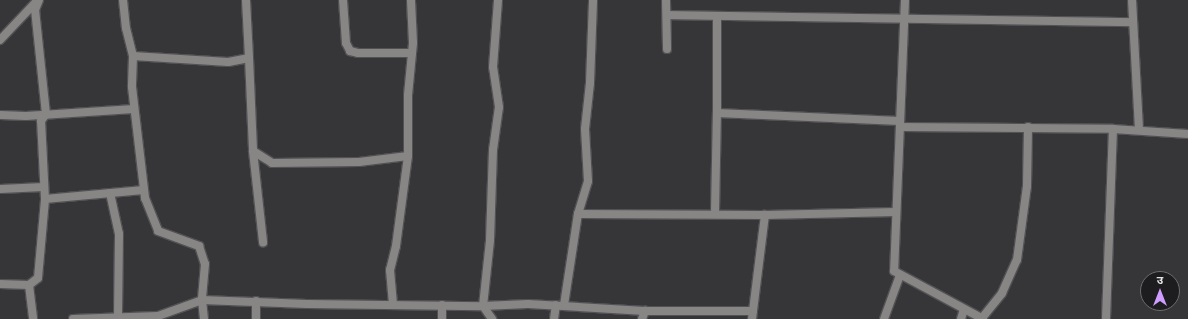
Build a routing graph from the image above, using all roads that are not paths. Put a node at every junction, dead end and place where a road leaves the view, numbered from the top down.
1 (38, 0) edge
2 (123, 0) edge
3 (246, 0) edge
4 (343, 0) edge
5 (411, 0) edge
6 (498, 0) edge
7 (593, 0) edge
8 (666, 0) edge
9 (905, 0) edge
10 (1132, 0) edge
11 (667, 15) junction
12 (717, 16) junction
13 (904, 18) junction
14 (1132, 22) junction
15 (0, 40) edge
16 (667, 49) dead end
17 (412, 53) junction
18 (133, 56) junction
19 (249, 58) junction
20 (134, 109) junction
21 (717, 113) junction
22 (46, 114) junction
23 (0, 115) edge
24 (900, 124) junction
25 (1028, 127) junction
26 (1139, 129) junction
27 (1113, 130) junction
28 (1188, 134) edge
29 (253, 151) junction
30 (408, 156) junction
31 (44, 187) junction
32 (0, 189) edge
33 (144, 190) junction
34 (110, 193) junction
35 (45, 199) junction
36 (896, 212) junction
37 (715, 213) junction
38 (578, 214) junction
39 (765, 215) junction
40 (263, 242) dead end
41 (900, 275) junction
42 (0, 284) edge
43 (29, 285) junction
44 (202, 300) junction
45 (256, 301) junction
46 (393, 304) junction
47 (442, 305) junction
48 (560, 305) junction
49 (483, 306) junction
50 (964, 309) junction
51 (645, 311) junction
52 (753, 315) edge
53 (118, 317) junction
54 (33, 319) edge
55 (73, 319) edge
56 (204, 319) edge
57 (256, 319) edge
58 (442, 319) edge
59 (492, 319) edge
60 (554, 319) edge
61 (642, 319) edge
62 (884, 319) edge
63 (961, 319) edge
64 (982, 319) edge
65 (1106, 319) edge

1 - 15 street
1 - 22 street
2 - 18 street
3 - 19 street
4 - 17 street
5 - 17 street
6 - 49 street
7 - 38 street
8 - 11 street
9 - 13 street
10 - 14 street
11 - 12 street
11 - 16 street
12 - 13 street
12 - 21 street
13 - 14 street
13 - 24 street
14 - 26 street
17 - 30 street
18 - 19 street
18 - 20 street
19 - 29 street
20 - 22 street
20 - 33 street
21 - 24 street
21 - 37 street
22 - 23 street
22 - 31 street
24 - 25 street
24 - 36 street
25 - 27 street
25 - 64 street
26 - 27 street
26 - 28 street
27 - 65 street
29 - 30 street
29 - 40 street
30 - 46 street
31 - 32 street
31 - 35 street
33 - 34 street
33 - 44 street
34 - 35 street
34 - 53 street
35 - 43 street
36 - 39 street
36 - 41 street
37 - 38 street
37 - 39 street
38 - 48 street
39 - 52 street
41 - 50 street
41 - 62 street
42 - 43 street
43 - 54 street
44 - 45 street
44 - 53 street
44 - 56 street
45 - 46 street
45 - 57 street
46 - 47 street
47 - 49 street
47 - 58 street
48 - 49 street
48 - 51 street
48 - 60 street
49 - 59 street
50 - 63 street
50 - 64 street
51 - 52 street
51 - 61 street
53 - 55 street

